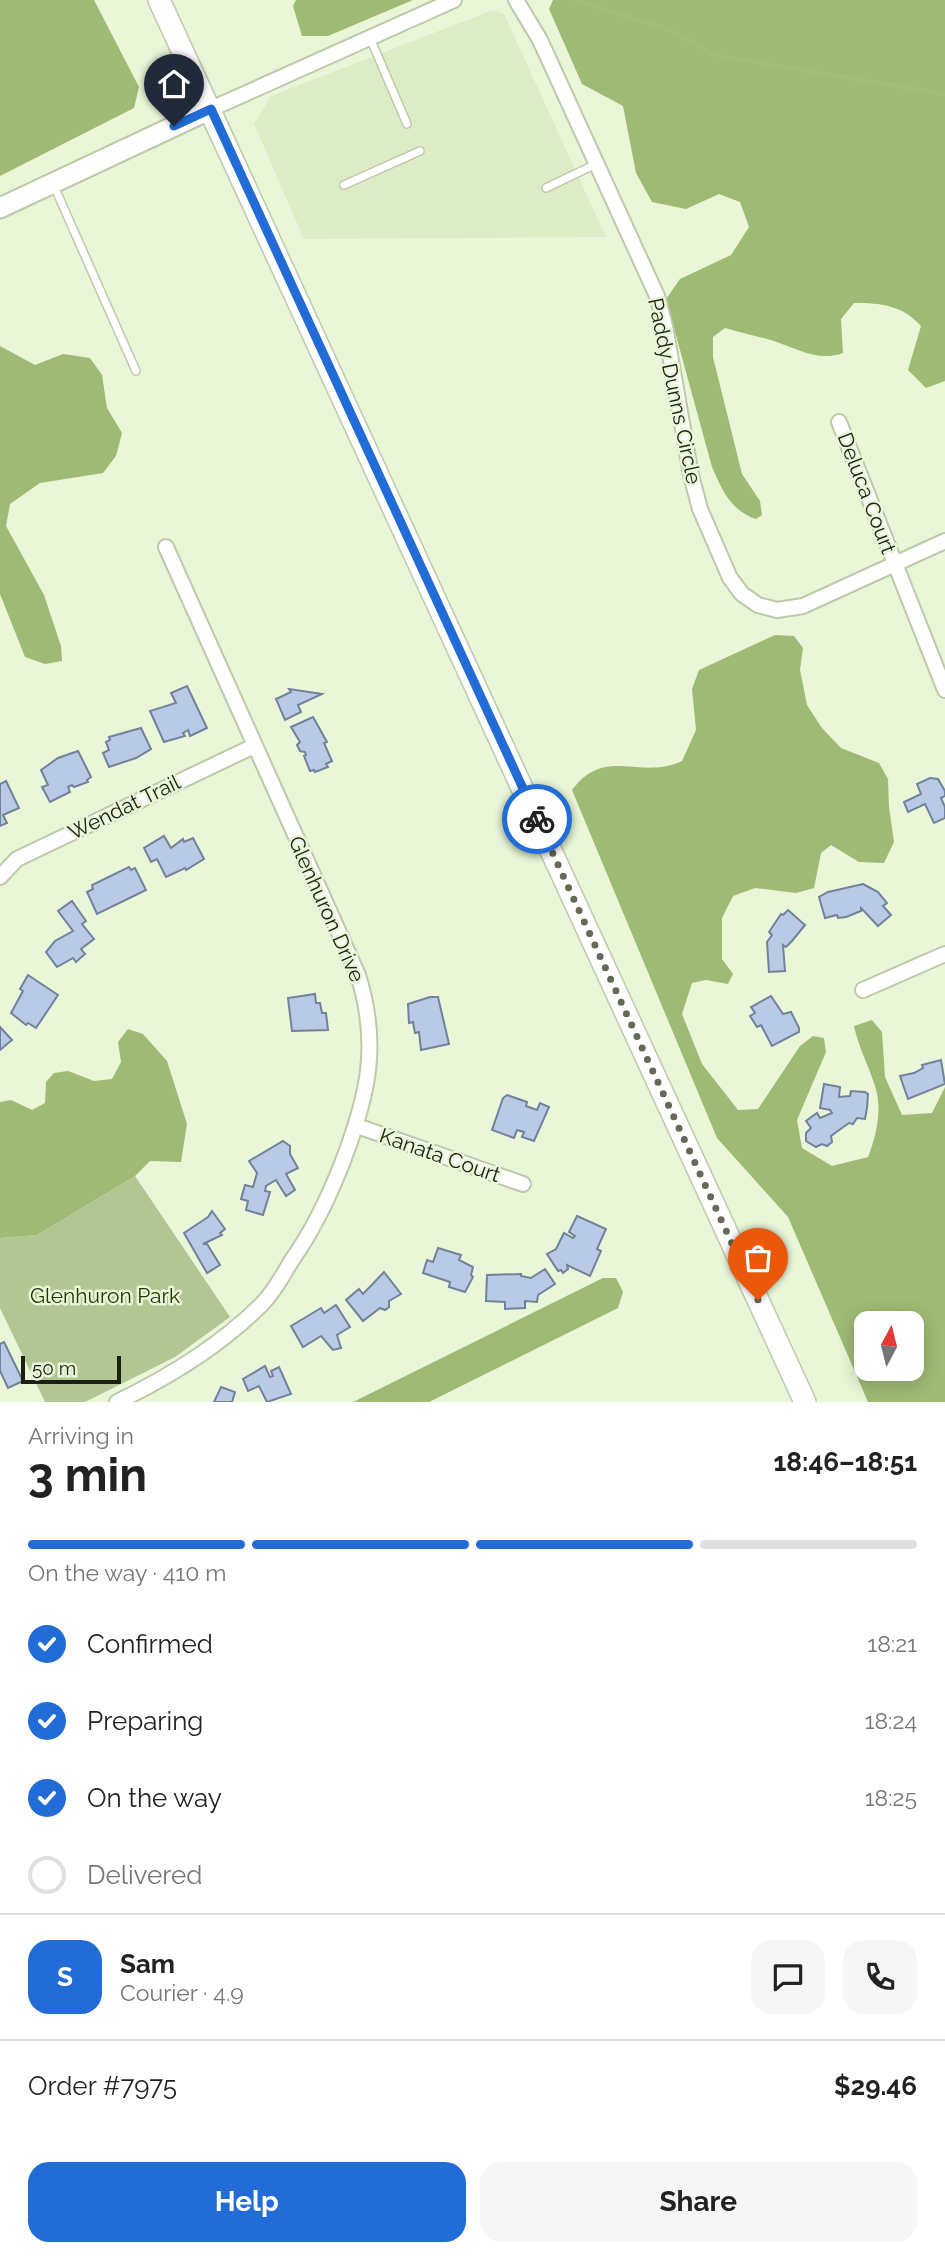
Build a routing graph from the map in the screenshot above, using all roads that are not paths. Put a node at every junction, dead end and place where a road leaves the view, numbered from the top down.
1 (159, 0) edge
2 (454, 0) edge
3 (516, 0) edge
4 (370, 38) junction
5 (211, 109) junction
6 (407, 124) dead end
7 (420, 151) dead end
8 (597, 164) junction
9 (53, 184) junction
10 (344, 185) dead end
11 (546, 188) dead end
12 (0, 208) edge
13 (136, 371) dead end
14 (839, 422) dead end
15 (945, 541) edge
16 (166, 547) dead end
17 (894, 565) junction
18 (945, 690) edge
19 (254, 746) junction
20 (0, 877) edge
21 (945, 954) edge
22 (863, 990) dead end
23 (357, 1126) junction
24 (523, 1184) dead end
25 (117, 1402) edge
26 (805, 1402) edge

1 - 5 main road
2 - 4 street
3 - 8 street, Paddy Dunns Circle
4 - 5 street
4 - 6 lane
5 - 9 street
5 - 26 main road
7 - 10 lane
8 - 11 lane
8 - 17 street, Paddy Dunns Circle
9 - 12 street
9 - 13 lane
14 - 17 street, Deluca Court
15 - 17 street, Paddy Dunns Circle
16 - 19 street, Glenhuron Drive
17 - 18 street
19 - 20 street, Wendat Trail
19 - 23 street, Glenhuron Drive
21 - 22 street
23 - 24 street, Kanata Court
23 - 25 street, Glenhuron Drive

